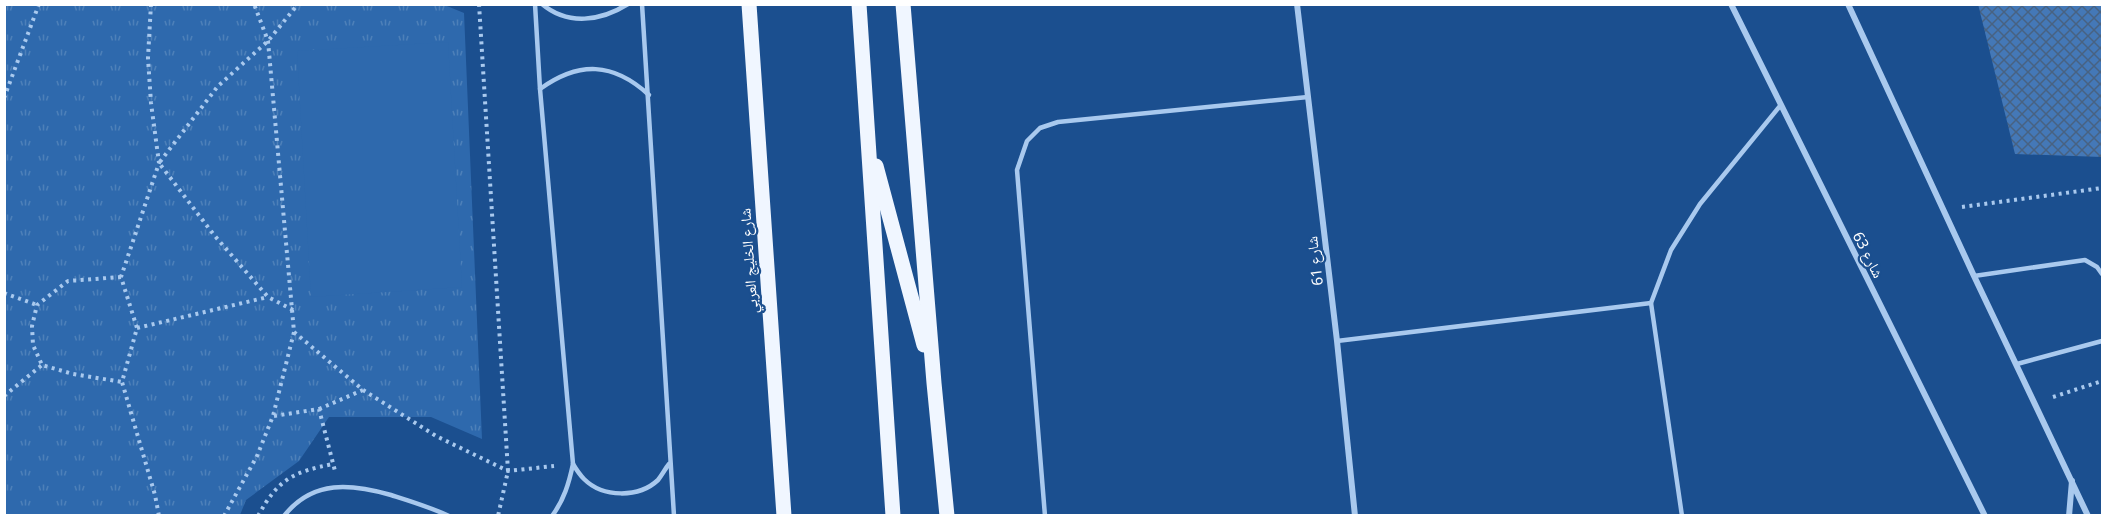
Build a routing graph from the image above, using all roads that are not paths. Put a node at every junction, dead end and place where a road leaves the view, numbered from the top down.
1 (535, 4) edge
2 (542, 4) edge
3 (628, 4) edge
4 (642, 4) edge
5 (749, 4) edge
6 (859, 4) edge
7 (903, 4) edge
8 (1297, 4) edge
9 (1731, 4) edge
10 (1848, 4) edge
11 (540, 89) junction
12 (649, 95) junction
13 (1308, 97) junction
14 (1780, 106) junction
15 (867, 133) junction
16 (2103, 273) edge
17 (1974, 276) junction
18 (1651, 303) junction
19 (1337, 341) junction
20 (2103, 342) edge
21 (2017, 364) junction
22 (934, 383) junction
23 (573, 464) junction
24 (669, 464) junction
25 (2072, 481) junction
26 (284, 516) edge
27 (449, 516) edge
28 (552, 516) edge
29 (674, 516) edge
30 (784, 516) edge
31 (893, 516) edge
32 (947, 516) edge
33 (1045, 516) edge
34 (1355, 516) edge
35 (1682, 516) edge
36 (1985, 516) edge
37 (2069, 516) edge
38 (2088, 516) edge

1 - 11 lane
2 - 3 lane
4 - 12 lane
5 - 30 main road, شارع الخليج العربي
6 - 15 main road
7 - 22 main road
8 - 13 street, شارع 61
9 - 14 street, شارع 63
10 - 17 street
11 - 12 lane
11 - 23 lane
12 - 24 lane
13 - 19 street, شارع 61
13 - 33 lane
14 - 18 lane
14 - 36 street, شارع 63
15 - 22 main road
15 - 31 main road
16 - 17 lane
17 - 21 street
18 - 19 lane
18 - 35 lane
19 - 34 street, شارع 61
20 - 21 lane
21 - 25 street
22 - 32 main road
23 - 24 lane
23 - 28 lane
24 - 29 lane
25 - 37 street
25 - 38 street
26 - 27 lane

